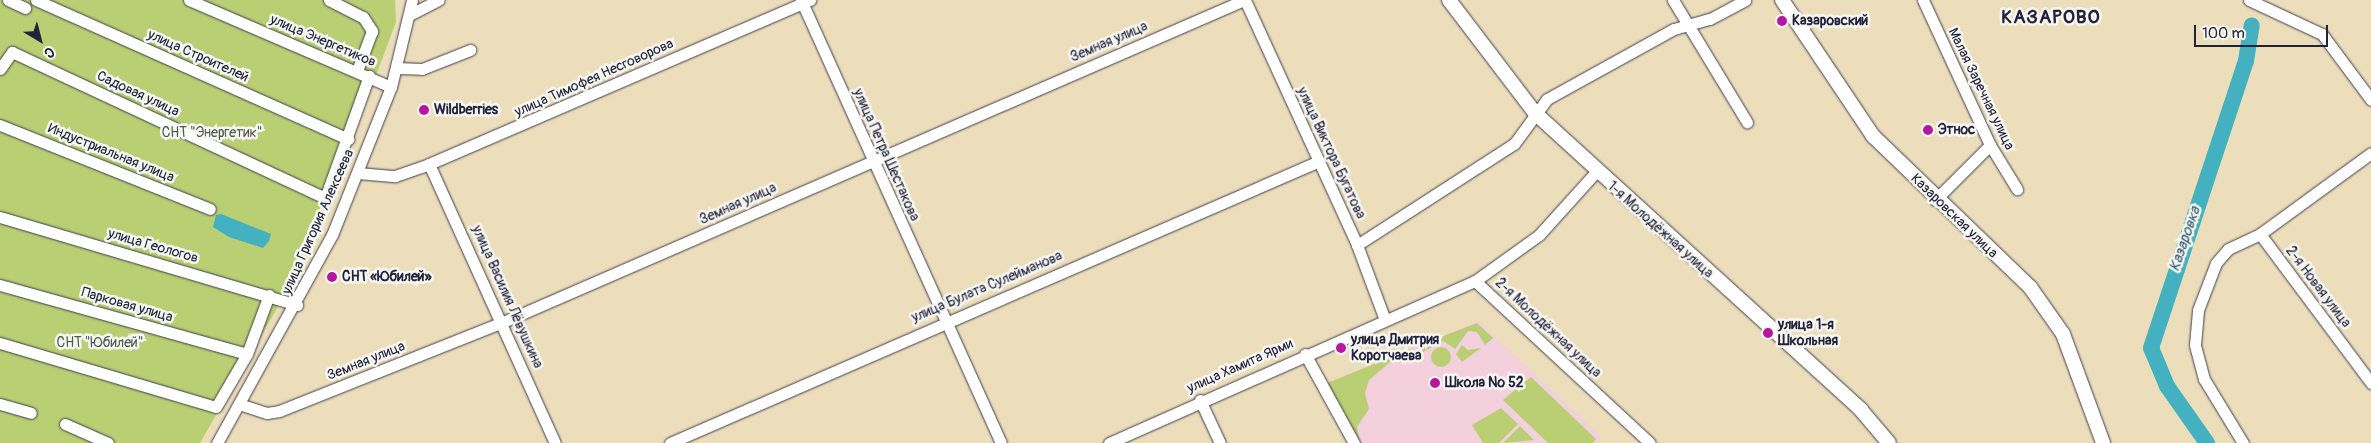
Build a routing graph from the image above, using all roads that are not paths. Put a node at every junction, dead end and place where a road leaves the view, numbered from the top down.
1 (8, 0) edge
2 (36, 0) edge
3 (189, 0) edge
4 (329, 0) edge
5 (412, 0) edge
6 (439, 0) edge
7 (1245, 0) edge
8 (1449, 0) edge
9 (1673, 0) edge
10 (1745, 0) edge
11 (1782, 0) edge
12 (1923, 0) edge
13 (2249, 0) edge
14 (804, 1) edge
15 (26, 8) dead end
16 (411, 14) junction
17 (1688, 23) junction
18 (470, 50) dead end
19 (1, 66) edge
20 (397, 68) junction
21 (357, 71) junction
22 (369, 76) junction
23 (390, 87) junction
24 (2371, 100) edge
25 (1535, 113) junction
26 (1746, 122) dead end
27 (0, 124) edge
28 (348, 139) junction
29 (1990, 145) junction
30 (2371, 153) edge
31 (871, 162) junction
32 (1317, 162) junction
33 (430, 164) junction
34 (1596, 172) junction
35 (358, 173) junction
36 (2016, 188) dead end
37 (1936, 200) junction
38 (210, 209) dead end
39 (0, 217) edge
40 (2260, 234) junction
41 (1357, 245) junction
42 (1474, 281) junction
43 (0, 284) edge
44 (269, 295) junction
45 (297, 305) junction
46 (1385, 320) junction
47 (946, 321) junction
48 (503, 322) junction
49 (0, 343) edge
50 (246, 354) junction
51 (1305, 354) junction
52 (2371, 382) edge
53 (1200, 400) junction
54 (0, 404) edge
55 (239, 404) junction
56 (31, 412) dead end
57 (65, 424) dead end
58 (108, 443) edge
59 (217, 443) edge
60 (556, 443) edge
61 (670, 443) edge
62 (1001, 443) edge
63 (1109, 443) edge
64 (1220, 443) edge
65 (1354, 443) edge
66 (1650, 443) edge
67 (1889, 443) edge
68 (2103, 443) edge
69 (2244, 443) edge

1 - 15 street
2 - 28 street, улица Строителей
3 - 21 street, улица Энергетиков
4 - 21 street
5 - 16 street, улица Григория Алексеева
6 - 16 street
7 - 31 street, Земная улица
7 - 32 street, улица Виктора Бугатова
8 - 25 street, 1-я Молодёжная улица
9 - 17 street
10 - 17 street
11 - 37 street, Казаровская улица
12 - 29 street, Малая Заречная улица
13 - 24 street
14 - 31 street, улица Петра Шестакова
14 - 33 street, улица Тимофея Несговорова
16 - 20 street, улица Григория Алексеева
17 - 25 street
17 - 26 street
18 - 20 street
19 - 28 street, Садовая улица
20 - 23 street, улица Григория Алексеева
21 - 22 street, улица Энергетиков
22 - 23 street, улица Энергетиков
22 - 28 street, Садовая улица
23 - 35 street, улица Григория Алексеева
25 - 34 street, 1-я Молодёжная улица
25 - 41 street
27 - 38 street, Индустриальная улица
29 - 36 street, Малая Заречная улица
29 - 37 street
30 - 40 street
31 - 47 street, улица Петра Шестакова
31 - 48 street, Земная улица
32 - 41 street, улица Виктора Бугатова
32 - 47 street, улица Булата Сулейманова
33 - 35 street, улица Тимофея Несговорова
33 - 48 street, улица Василия Лёвушкина
34 - 42 street
34 - 67 street, 1-я Молодёжная улица
35 - 45 street, улица Григория Алексеева
37 - 68 street, Казаровская улица
39 - 44 street, улица Геологов
40 - 52 street, 2-я Новая улица
40 - 69 street
41 - 46 street, улица Виктора Бугатова
42 - 46 street, 2-я Молодёжная улица
42 - 66 street, 2-я Молодёжная улица
43 - 50 street, Парковая улица
44 - 45 street, улица Геологов
44 - 50 street
45 - 55 street, улица Григория Алексеева
46 - 51 street, улица Хамита Ярми
47 - 61 street, улица Булата Сулейманова
47 - 62 street, улица Петра Шестакова
48 - 55 street, Земная улица
48 - 60 street, улица Василия Лёвушкина
49 - 50 street
51 - 53 street, улица Хамита Ярми
51 - 65 street
53 - 63 street, улица Хамита Ярми
53 - 64 street
54 - 56 street
55 - 59 street, улица Григория Алексеева
57 - 58 street

